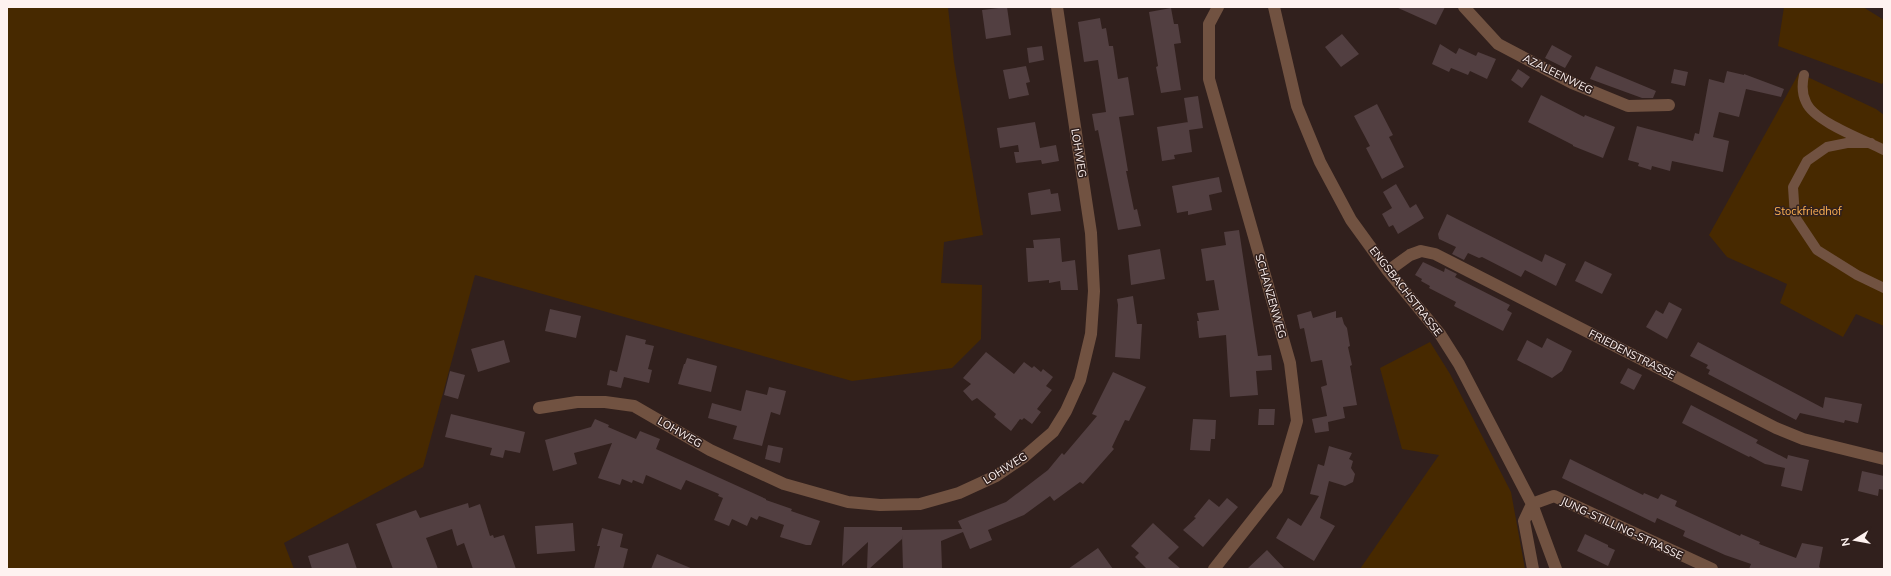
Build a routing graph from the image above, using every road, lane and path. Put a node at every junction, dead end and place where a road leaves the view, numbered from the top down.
1 (1057, 7) edge
2 (1218, 7) edge
3 (1274, 7) edge
4 (1464, 7) edge
5 (1804, 75) dead end
6 (1669, 105) dead end
7 (1871, 143) junction
8 (1884, 150) edge
9 (1388, 271) junction
10 (1884, 288) edge
11 (539, 408) dead end
12 (1884, 459) edge
13 (1532, 504) junction
14 (1214, 569) edge
15 (1533, 569) edge
16 (1556, 569) edge
17 (1712, 569) edge

1 - 11 street, LOHWEG
2 - 14 street, SCHANZENWEG
3 - 9 street, ENGSBACHSTRASSE
4 - 6 street, AZALEENWEG
5 - 7 lane
7 - 8 lane
7 - 10 lane
9 - 12 street, FRIEDENSTRASSE
9 - 13 street, ENGSBACHSTRASSE
13 - 15 street
13 - 16 street, ENGSBACHSTRASSE
13 - 17 street, JUNG-STILLING-STRASSE

